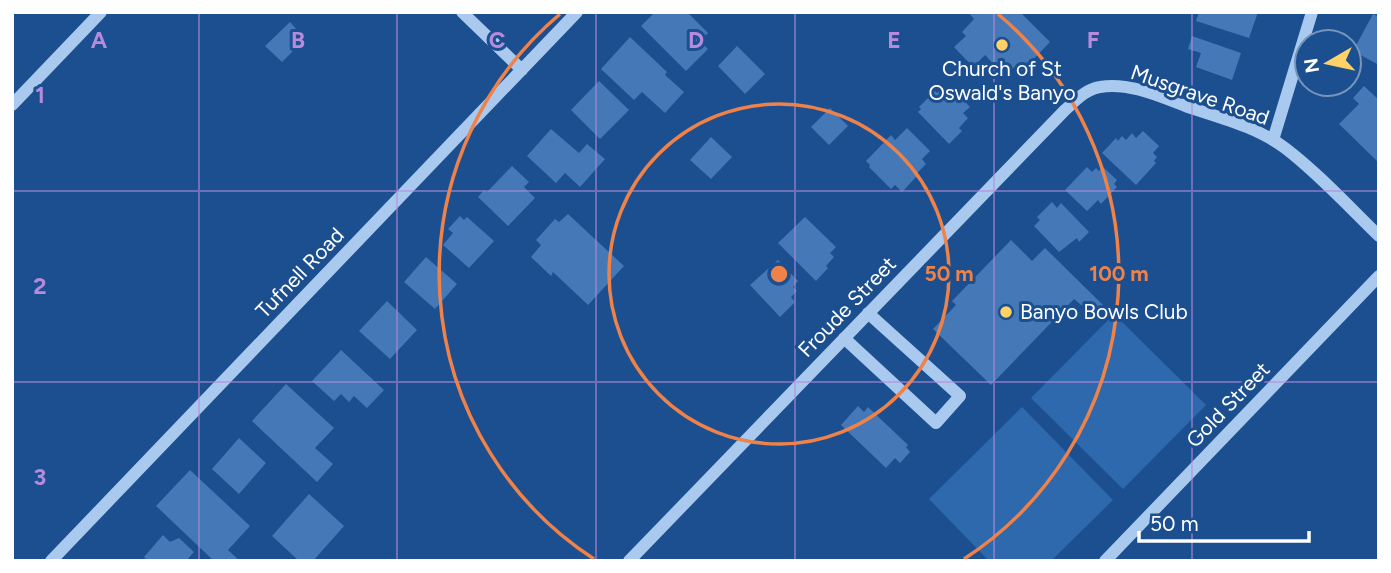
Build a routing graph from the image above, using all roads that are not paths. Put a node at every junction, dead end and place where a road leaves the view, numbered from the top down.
1 (101, 12) edge
2 (462, 12) edge
3 (577, 12) edge
4 (1311, 12) edge
5 (522, 70) junction
6 (1098, 87) joint
7 (12, 105) edge
8 (1273, 140) junction
9 (1379, 236) edge
10 (1379, 276) edge
11 (868, 313) junction
12 (844, 338) junction
13 (51, 561) edge
14 (629, 561) edge
15 (1104, 561) edge

1 - 7 street
2 - 5 street
3 - 5 street, Tufnell Road
4 - 8 street
5 - 13 street, Tufnell Road
6 - 8 street, Musgrave Road
6 - 11 street, Froude Street
8 - 9 street, Musgrave Road
10 - 15 street, Gold Street
11 - 12 street, Froude Street
11 - 12 street
12 - 14 street, Froude Street

